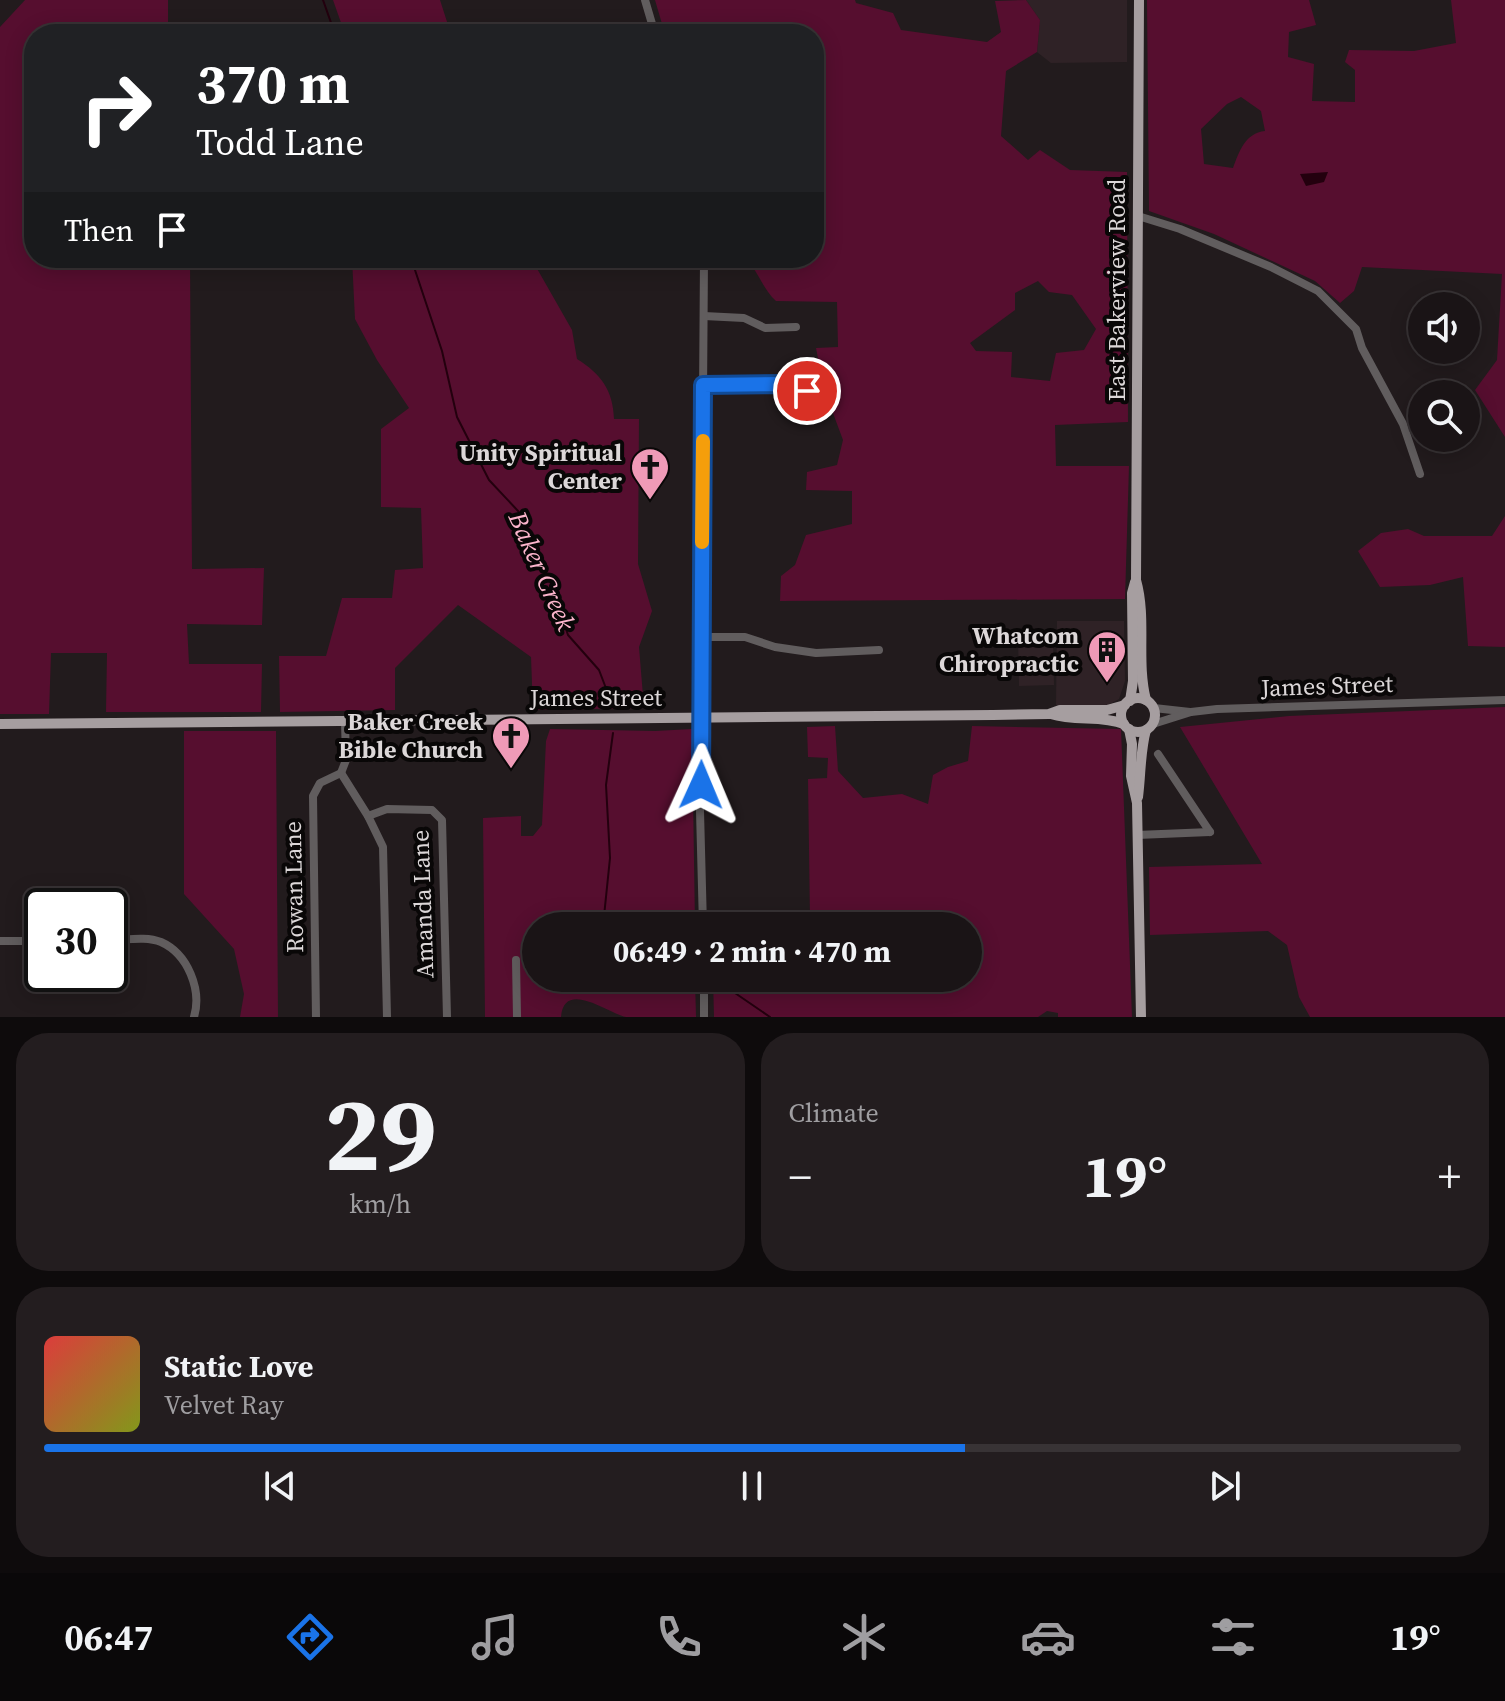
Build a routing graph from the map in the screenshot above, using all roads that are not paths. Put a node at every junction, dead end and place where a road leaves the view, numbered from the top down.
1 (645, 0) edge
2 (1139, 0) edge
3 (652, 24) edge
4 (1138, 216) junction
5 (704, 268) edge
6 (704, 316) junction
7 (796, 327) dead end
8 (703, 385) junction
9 (807, 391) dead end
10 (1420, 474) dead end
11 (1136, 580) junction
12 (701, 637) junction
13 (879, 650) dead end
14 (1505, 700) edge
15 (1127, 703) junction
16 (1150, 704) junction
17 (1191, 712) junction
18 (1049, 714) junction
19 (701, 718) junction
20 (345, 721) junction
21 (0, 724) edge
22 (1127, 726) junction
23 (1149, 727) junction
24 (1158, 754) dead end
25 (341, 773) junction
26 (1137, 803) junction
27 (368, 816) junction
28 (1137, 835) junction
29 (703, 912) edge
30 (128, 940) edge
31 (0, 941) edge
32 (24, 941) edge
33 (516, 960) dead end
34 (704, 992) edge
35 (194, 1017) edge
36 (316, 1017) edge
37 (387, 1017) edge
38 (447, 1017) edge
39 (517, 1017) edge
40 (704, 1017) edge
41 (1141, 1017) edge

1 - 3 street
2 - 4 main road, East Bakerview Road
4 - 10 street
4 - 11 main road, East Bakerview Road
5 - 6 street
6 - 7 street
6 - 8 street
8 - 9 street
8 - 12 street
11 - 15 main road, East Bakerview Road
11 - 16 main road, East Bakerview Road
12 - 13 street
12 - 19 street
14 - 17 street, James Street
15 - 16 main road
15 - 18 main road, James Street
15 - 22 main road
16 - 17 street
16 - 23 main road
17 - 23 street, James Street
18 - 19 main road, James Street
18 - 22 main road, James Street
19 - 20 main road, James Street
19 - 29 street
20 - 21 main road, James Street
20 - 25 street
22 - 23 main road
22 - 26 main road
23 - 26 main road
24 - 28 street
25 - 27 street
25 - 36 street, Rowan Lane
26 - 28 main road
27 - 37 street
27 - 38 street, Amanda Lane
28 - 41 main road
30 - 35 street
31 - 32 street
33 - 39 street
34 - 40 street

